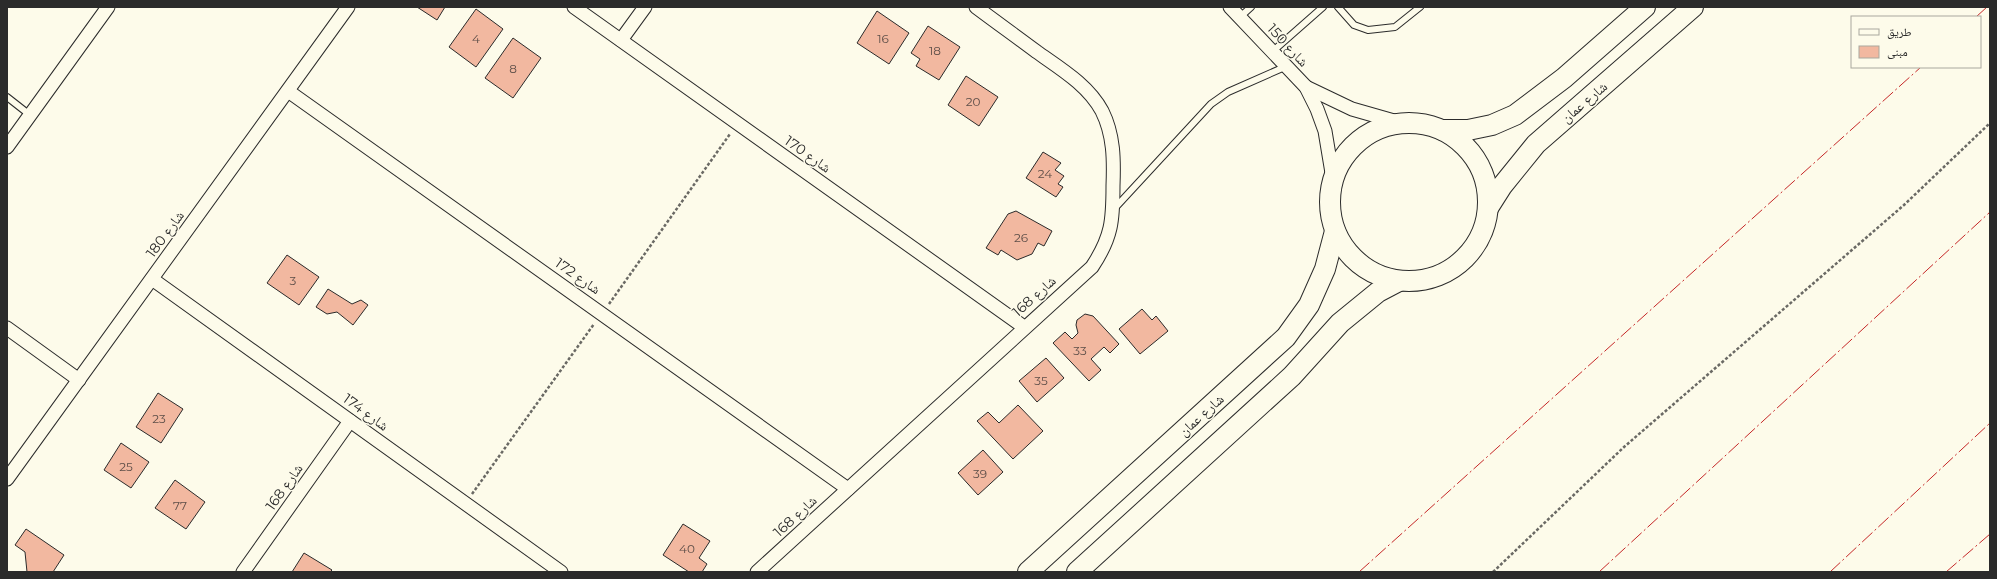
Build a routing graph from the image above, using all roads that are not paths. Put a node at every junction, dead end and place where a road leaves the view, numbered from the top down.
1 (108, 7) edge
2 (348, 7) edge
3 (574, 7) edge
4 (645, 7) edge
5 (976, 7) edge
6 (1230, 7) edge
7 (1251, 7) edge
8 (1323, 7) edge
9 (1338, 7) edge
10 (1420, 7) edge
11 (1645, 7) edge
12 (1693, 7) edge
13 (1240, 17) junction
14 (621, 40) junction
15 (1273, 51) junction
16 (1287, 66) junction
17 (1306, 87) junction
18 (288, 91) junction
19 (7, 97) edge
20 (30, 115) junction
21 (1401, 123) junction
22 (1443, 130) junction
23 (7, 147) edge
24 (1333, 179) junction
25 (1488, 208) junction
26 (1113, 211) junction
27 (1335, 231) junction
28 (152, 279) junction
29 (1399, 281) junction
30 (1024, 327) junction
31 (7, 328) edge
32 (79, 380) junction
33 (350, 421) junction
34 (7, 479) edge
35 (848, 489) junction
36 (243, 572) edge
37 (561, 572) edge
38 (757, 572) edge
39 (1028, 572) edge
40 (1077, 572) edge

1 - 20 street
2 - 18 street, شارع 180
3 - 14 street, شارع 170
4 - 14 street
5 - 26 street, شارع 168
6 - 13 street, شارع 150
7 - 13 lane
8 - 15 lane
9 - 10 lane
11 - 22 main road
12 - 25 main road, شارع عمان
13 - 15 street, شارع 150
14 - 30 street, شارع 170
15 - 16 street, شارع 150
16 - 17 street, شارع 150
16 - 26 lane
17 - 21 street, شارع 150
17 - 24 street, شارع 150
18 - 28 street, شارع 180
18 - 35 street, شارع 172
19 - 20 lane
20 - 23 street
21 - 22 main road
21 - 24 main road
22 - 25 main road
24 - 27 main road
25 - 29 main road
26 - 30 street, شارع 168
27 - 29 main road
27 - 39 main road, شارع عمان
28 - 32 street, شارع 180
28 - 33 street, شارع 174
29 - 40 main road
30 - 35 street, شارع 168
31 - 32 street
32 - 34 street, شارع 180
33 - 36 street, شارع 168
33 - 37 street, شارع 174
35 - 38 street, شارع 168

